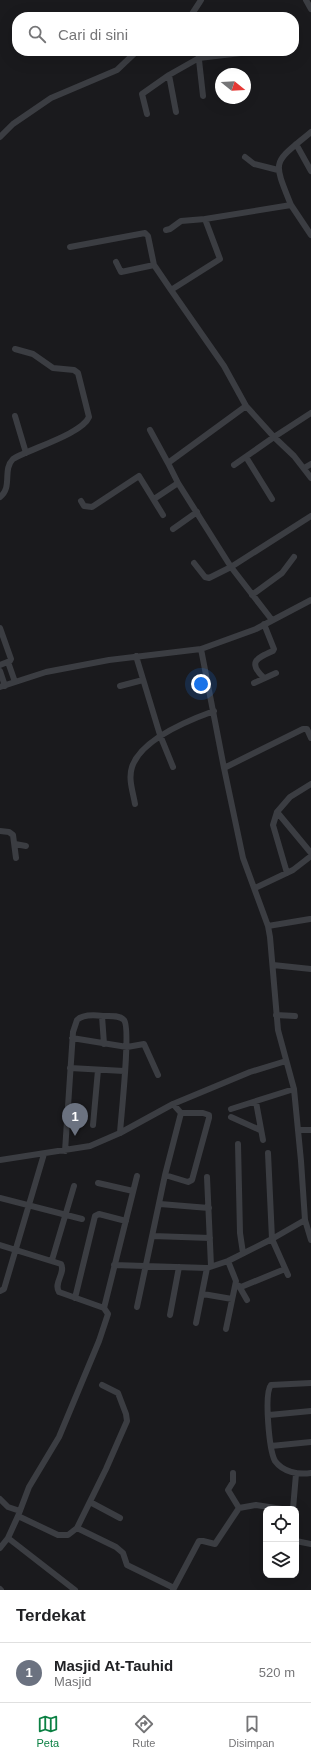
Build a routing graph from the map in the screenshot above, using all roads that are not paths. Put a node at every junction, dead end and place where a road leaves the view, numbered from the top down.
1 (306, 0) edge
2 (198, 1) edge
3 (311, 9) edge
4 (192, 12) edge
5 (132, 56) edge
6 (216, 56) edge
7 (199, 58) junction
8 (169, 75) junction
9 (203, 96) dead end
10 (176, 112) dead end
11 (147, 114) dead end
12 (311, 132) edge
13 (0, 138) edge
14 (296, 144) junction
15 (245, 157) dead end
16 (278, 170) junction
17 (311, 171) edge
18 (291, 205) junction
19 (205, 219) junction
20 (166, 230) dead end
21 (311, 235) edge
22 (70, 247) dead end
23 (116, 262) dead end
24 (154, 265) junction
25 (171, 290) junction
26 (16, 349) dead end
27 (246, 406) junction
28 (311, 413) edge
29 (15, 416) dead end
30 (150, 430) dead end
31 (274, 437) junction
32 (26, 453) junction
33 (246, 457) junction
34 (168, 463) junction
35 (311, 464) edge
36 (234, 465) dead end
37 (304, 468) junction
38 (311, 478) edge
39 (178, 483) junction
40 (0, 497) edge
41 (154, 499) junction
42 (272, 499) dead end
43 (81, 501) dead end
44 (197, 512) junction
45 (163, 515) dead end
46 (311, 516) edge
47 (173, 529) dead end
48 (294, 557) dead end
49 (194, 563) dead end
50 (231, 567) junction
51 (252, 595) junction
52 (311, 600) edge
53 (272, 620) junction
54 (264, 624) junction
55 (0, 628) edge
56 (201, 649) junction
57 (136, 656) junction
58 (8, 662) junction
59 (0, 665) edge
60 (0, 671) edge
61 (276, 672) dead end
62 (264, 678) junction
63 (143, 680) junction
64 (15, 682) junction
65 (254, 683) dead end
66 (120, 686) dead end
67 (2, 687) edge
68 (214, 710) junction
69 (160, 735) junction
70 (311, 738) edge
71 (173, 767) dead end
72 (224, 768) junction
73 (311, 784) edge
74 (135, 804) dead end
75 (278, 812) junction
76 (0, 831) edge
77 (15, 844) junction
78 (26, 846) dead end
79 (311, 854) edge
80 (16, 858) dead end
81 (287, 873) junction
82 (255, 888) junction
83 (310, 918) dead end
84 (268, 926) junction
85 (273, 965) junction
86 (311, 969) edge
87 (276, 1014) junction
88 (102, 1016) junction
89 (295, 1016) dead end
90 (72, 1038) junction
91 (104, 1044) junction
92 (127, 1048) junction
93 (286, 1061) junction
94 (70, 1068) junction
95 (98, 1070) junction
96 (124, 1071) junction
97 (158, 1075) dead end
98 (294, 1089) junction
99 (256, 1102) junction
100 (173, 1104) junction
101 (231, 1109) dead end
102 (181, 1113) junction
103 (231, 1117) dead end
104 (93, 1125) dead end
105 (260, 1130) junction
106 (298, 1130) junction
107 (311, 1130) edge
108 (120, 1133) junction
109 (263, 1140) dead end
110 (238, 1144) dead end
111 (65, 1151) junction
112 (268, 1153) dead end
113 (44, 1154) junction
114 (0, 1160) edge
115 (165, 1175) junction
116 (137, 1176) dead end
117 (208, 1177) dead end
118 (98, 1183) dead end
119 (74, 1186) dead end
120 (133, 1191) junction
121 (0, 1198) edge
122 (160, 1204) junction
123 (304, 1205) junction
124 (29, 1206) junction
125 (311, 1206) edge
126 (209, 1208) junction
127 (66, 1216) junction
128 (82, 1219) dead end
129 (305, 1220) junction
130 (126, 1221) junction
131 (153, 1236) junction
132 (210, 1238) junction
133 (311, 1238) edge
134 (272, 1239) junction
135 (0, 1245) edge
136 (16, 1249) junction
137 (243, 1253) junction
138 (52, 1260) junction
139 (228, 1261) junction
140 (114, 1265) junction
141 (145, 1266) junction
142 (179, 1267) junction
143 (209, 1267) junction
144 (285, 1269) junction
145 (288, 1275) dead end
146 (238, 1285) junction
147 (0, 1291) edge
148 (202, 1294) junction
149 (76, 1298) junction
150 (232, 1299) junction
151 (247, 1300) dead end
152 (104, 1308) junction
153 (137, 1308) dead end
154 (170, 1315) dead end
155 (196, 1323) dead end
156 (226, 1329) dead end
157 (311, 1383) edge
158 (102, 1385) dead end
159 (311, 1411) edge
160 (269, 1415) junction
161 (311, 1442) edge
162 (271, 1446) junction
163 (233, 1473) dead end
164 (311, 1473) edge
165 (296, 1474) junction
166 (0, 1499) edge
167 (90, 1502) junction
168 (263, 1506) edge
169 (293, 1506) edge
170 (239, 1508) junction
171 (19, 1514) junction
172 (120, 1518) dead end
173 (77, 1528) junction
174 (8, 1538) junction
175 (299, 1542) edge
176 (311, 1544) edge
177 (0, 1548) edge
178 (173, 1589) edge
179 (75, 1590) edge

1 - 3 street
2 - 4 street
5 - 13 street
6 - 7 street
7 - 8 street
7 - 9 street
8 - 10 street
8 - 11 street
12 - 14 street
14 - 16 street
14 - 17 street
15 - 16 street
16 - 18 street
18 - 19 street
18 - 21 street
19 - 20 street
19 - 25 street
22 - 24 street
23 - 24 street
24 - 25 street
25 - 27 street
26 - 32 street
27 - 31 street
27 - 34 street
28 - 31 street
29 - 32 street
30 - 34 street
31 - 33 street
31 - 37 street
32 - 40 street
33 - 36 street
33 - 42 street
34 - 39 street
35 - 37 street
37 - 38 street
39 - 41 street
39 - 44 street
41 - 43 street
41 - 45 street
44 - 47 street
44 - 50 street
46 - 50 street
48 - 51 street
49 - 50 street
50 - 51 street
51 - 53 street
52 - 53 street
53 - 54 street
54 - 56 street
54 - 62 street
55 - 58 street
56 - 57 street
56 - 68 street
57 - 63 street
57 - 64 street
58 - 59 street
58 - 64 street
60 - 67 street
61 - 62 street
62 - 65 street
63 - 66 street
63 - 69 street
64 - 67 street
68 - 69 street
68 - 72 street
69 - 71 street
69 - 74 street
70 - 72 street
72 - 82 street
73 - 75 street
75 - 79 street
75 - 81 street
76 - 77 street
77 - 78 street
77 - 80 street
79 - 81 street
81 - 82 street
82 - 84 street
83 - 84 street
84 - 85 street
85 - 86 street
85 - 87 street
87 - 89 street
87 - 93 street
88 - 90 street
88 - 91 street
88 - 92 street
90 - 91 street
90 - 94 street
91 - 92 street
92 - 96 street
92 - 97 street
93 - 98 street
93 - 100 street
94 - 95 street
94 - 111 street
95 - 96 street
95 - 104 street
96 - 108 street
98 - 99 street
98 - 106 street
99 - 101 street
99 - 105 street
100 - 102 street
100 - 108 street
102 - 115 street
102 - 115 street
103 - 105 street
105 - 109 street
106 - 107 street
106 - 123 street
108 - 111 street
110 - 137 street
111 - 113 street
112 - 134 street
113 - 114 street
113 - 124 street
115 - 122 street
116 - 120 street
117 - 126 street
118 - 120 street
119 - 127 street
120 - 130 street
121 - 124 street
122 - 126 street
122 - 131 street
123 - 125 street
123 - 129 street
124 - 127 street
124 - 136 street
126 - 132 street
127 - 128 street
127 - 138 street
129 - 133 street
129 - 134 street
130 - 140 street
130 - 149 street
131 - 132 street
131 - 141 street
132 - 143 street
134 - 137 street
134 - 144 street
135 - 136 street
136 - 138 street
136 - 147 street
137 - 139 street
138 - 149 street
139 - 143 street
139 - 146 street
140 - 141 street
140 - 152 street
141 - 142 street
141 - 153 street
142 - 143 street
142 - 154 street
143 - 148 street
144 - 145 street
144 - 146 street
146 - 150 street
146 - 151 street
148 - 150 street
148 - 155 street
149 - 152 street
150 - 156 street
152 - 171 street
157 - 160 street
158 - 167 street
159 - 160 street
160 - 162 street
161 - 162 street
162 - 165 street
163 - 170 street
164 - 165 street
165 - 169 street
166 - 171 street
167 - 172 street
167 - 173 street
168 - 170 street
170 - 178 street
171 - 173 street
171 - 174 street
173 - 178 street
174 - 177 street
174 - 179 street
175 - 176 street

